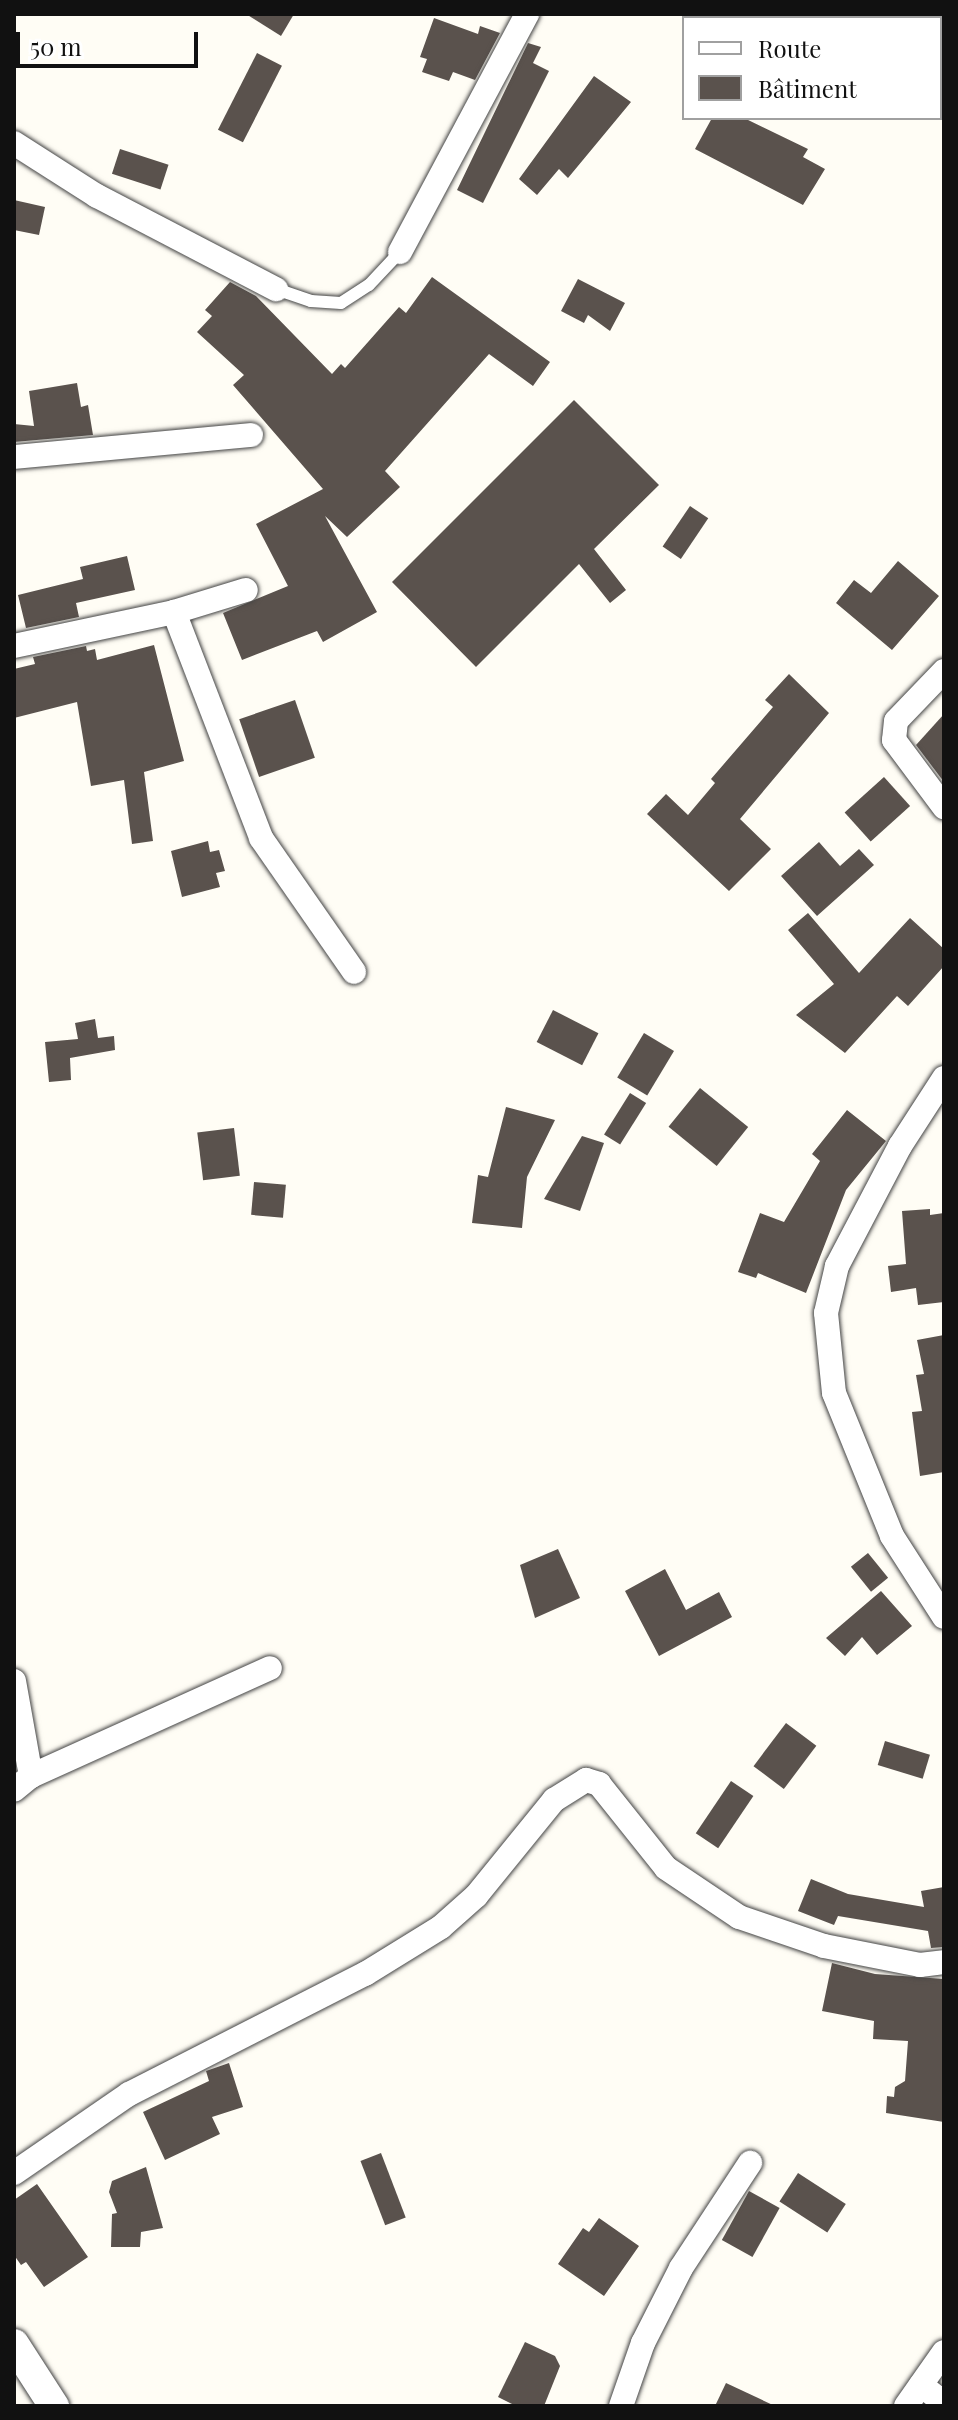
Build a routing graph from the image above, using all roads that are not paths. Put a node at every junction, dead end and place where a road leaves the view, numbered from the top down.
1 (527, 14) edge
2 (14, 143) edge
3 (400, 252) joint
4 (276, 289) joint
5 (251, 435) dead end
6 (14, 457) edge
7 (246, 590) dead end
8 (174, 612) junction
9 (14, 646) edge
10 (944, 671) edge
11 (944, 807) edge
12 (354, 972) dead end
13 (944, 1078) edge
14 (944, 1617) edge
15 (270, 1668) dead end
16 (14, 1681) edge
17 (22, 1783) edge
18 (944, 1962) edge
19 (750, 2163) dead end
20 (14, 2173) edge
21 (14, 2344) edge
22 (944, 2352) edge
23 (921, 2385) junction
24 (944, 2403) edge
25 (54, 2406) edge
26 (621, 2406) edge
27 (906, 2406) edge

1 - 3 street
2 - 4 street
3 - 4 lane
5 - 6 street
7 - 8 street
8 - 9 street
8 - 12 street
10 - 11 street
13 - 14 street
15 - 17 street
16 - 17 street
18 - 20 street
19 - 26 street
21 - 25 street
22 - 23 street
23 - 24 street
23 - 27 street

